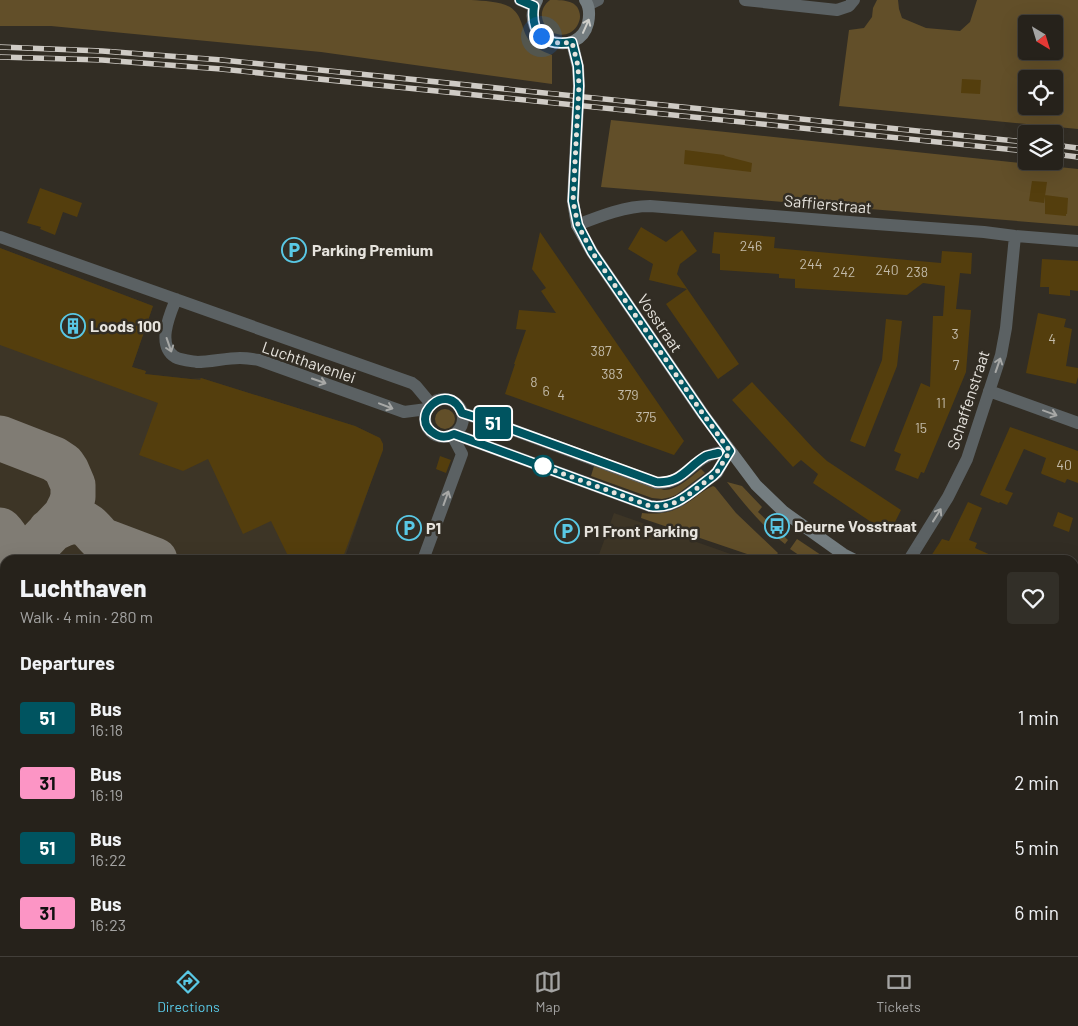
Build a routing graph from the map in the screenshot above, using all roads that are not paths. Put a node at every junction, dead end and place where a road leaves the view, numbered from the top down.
1 (520, 0) edge
2 (745, 0) edge
3 (854, 0) edge
4 (591, 2) edge
5 (535, 3) edge
6 (572, 42) junction
7 (578, 225) junction
8 (1015, 236) junction
9 (0, 237) edge
10 (1078, 241) edge
11 (176, 299) junction
12 (989, 391) junction
13 (429, 407) junction
14 (462, 413) junction
15 (1078, 423) edge
16 (453, 434) junction
17 (730, 451) junction
18 (582, 456) junction
19 (574, 478) junction
20 (425, 555) edge
21 (845, 555) edge
22 (912, 555) edge

1 - 5 street
2 - 3 street
6 -> 4 street
5 - 6 street
6 - 7 street, Vosstraat
7 - 8 street, Saffierstraat
7 - 17 street, Vosstraat
8 - 10 street, Saffierstraat
12 -> 8 street, Schaffenstraat
9 - 11 street, Luchthavenlei
11 - 13 street, Luchthavenlei
11 -> 13 street, Luchthavenlei
12 -> 15 street
22 -> 12 street, Schaffenstraat
13 - 14 street, Luchthavenlei
13 - 16 street
14 - 16 street
14 - 18 street, Luchthavenlei
16 - 19 street
20 -> 16 street
17 - 18 street, Luchthavenlei
17 - 19 street
17 - 21 street, Vosstraat
18 - 19 street

